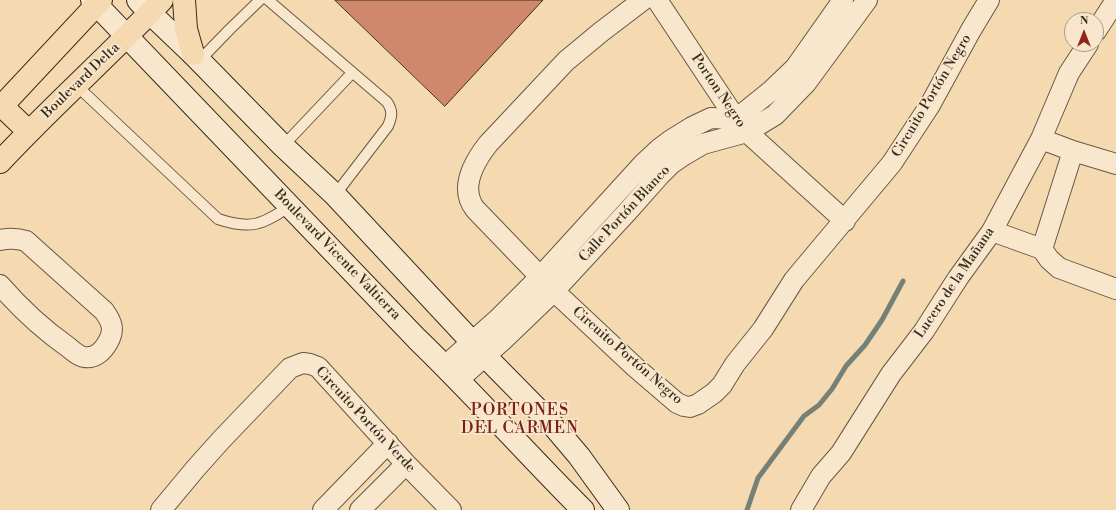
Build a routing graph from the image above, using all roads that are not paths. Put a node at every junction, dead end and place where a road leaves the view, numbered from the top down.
1 (184, 0) edge
2 (260, 0) edge
3 (268, 0) edge
4 (644, 0) edge
5 (657, 0) edge
6 (843, 0) edge
7 (867, 0) edge
8 (989, 0) edge
9 (1116, 0) edge
10 (97, 2) edge
11 (150, 4) edge
12 (1104, 19) edge
13 (127, 36) junction
14 (1083, 52) edge
15 (197, 57) junction
16 (352, 73) junction
17 (76, 85) junction
18 (1, 107) edge
19 (741, 126) junction
20 (28, 132) junction
21 (1041, 139) junction
22 (283, 146) junction
23 (1073, 151) junction
24 (0, 162) edge
25 (1116, 164) edge
26 (335, 195) junction
27 (290, 206) junction
28 (845, 221) junction
29 (992, 231) junction
30 (0, 240) edge
31 (1042, 249) junction
32 (540, 277) junction
33 (0, 285) edge
34 (1116, 289) edge
35 (554, 291) junction
36 (479, 349) junction
37 (452, 373) junction
38 (388, 443) junction
39 (406, 464) junction
40 (161, 510) edge
41 (323, 510) edge
42 (360, 510) edge
43 (451, 510) edge
44 (583, 510) edge
45 (618, 510) edge
46 (801, 510) edge

1 - 15 main road
2 - 15 lane
3 - 16 lane
4 - 32 street, Circuito Portón Negro
5 - 19 street, Porton Negro
6 - 19 street, Calle Portón Blanco
7 - 19 street, Calle Portón Blanco
8 - 28 street, Circuito Portón Negro
9 - 12 street
10 - 13 main road, Boulevard Vicente Valtierra
10 - 18 main road
11 - 13 main road, Boulevard Delta
11 - 15 main road
13 - 17 main road, Boulevard Delta
13 - 27 main road, Boulevard Vicente Valtierra
14 - 21 street, Lucero de la Mañana
15 - 22 main road
16 - 22 lane
16 - 26 lane
17 - 20 main road, Boulevard Delta
17 - 27 lane
18 - 20 main road
19 - 28 street, Porton Negro
19 - 32 street, Calle Portón Blanco
19 - 35 street, Calle Portón Blanco
20 - 24 main road, Boulevard Delta
21 - 23 street
21 - 29 street, Lucero de la Mañana
22 - 26 main road
23 - 25 street
23 - 31 street
26 - 36 main road
27 - 37 main road, Boulevard Vicente Valtierra
28 - 35 street, Circuito Portón Negro
29 - 31 street
29 - 46 street, Lucero de la Mañana
30 - 33 street
31 - 34 street
32 - 35 street, Circuito Portón Negro
32 - 36 street, Calle Portón Blanco
35 - 36 street, Calle Portón Blanco
36 - 37 street, Calle Portón Blanco
36 - 45 main road
37 - 44 main road, Boulevard Vicente Valtierra
38 - 39 street, Circuito Portón Verde
38 - 40 street, Circuito Portón Verde
38 - 41 street
39 - 42 street
39 - 43 street, Circuito Portón Verde

